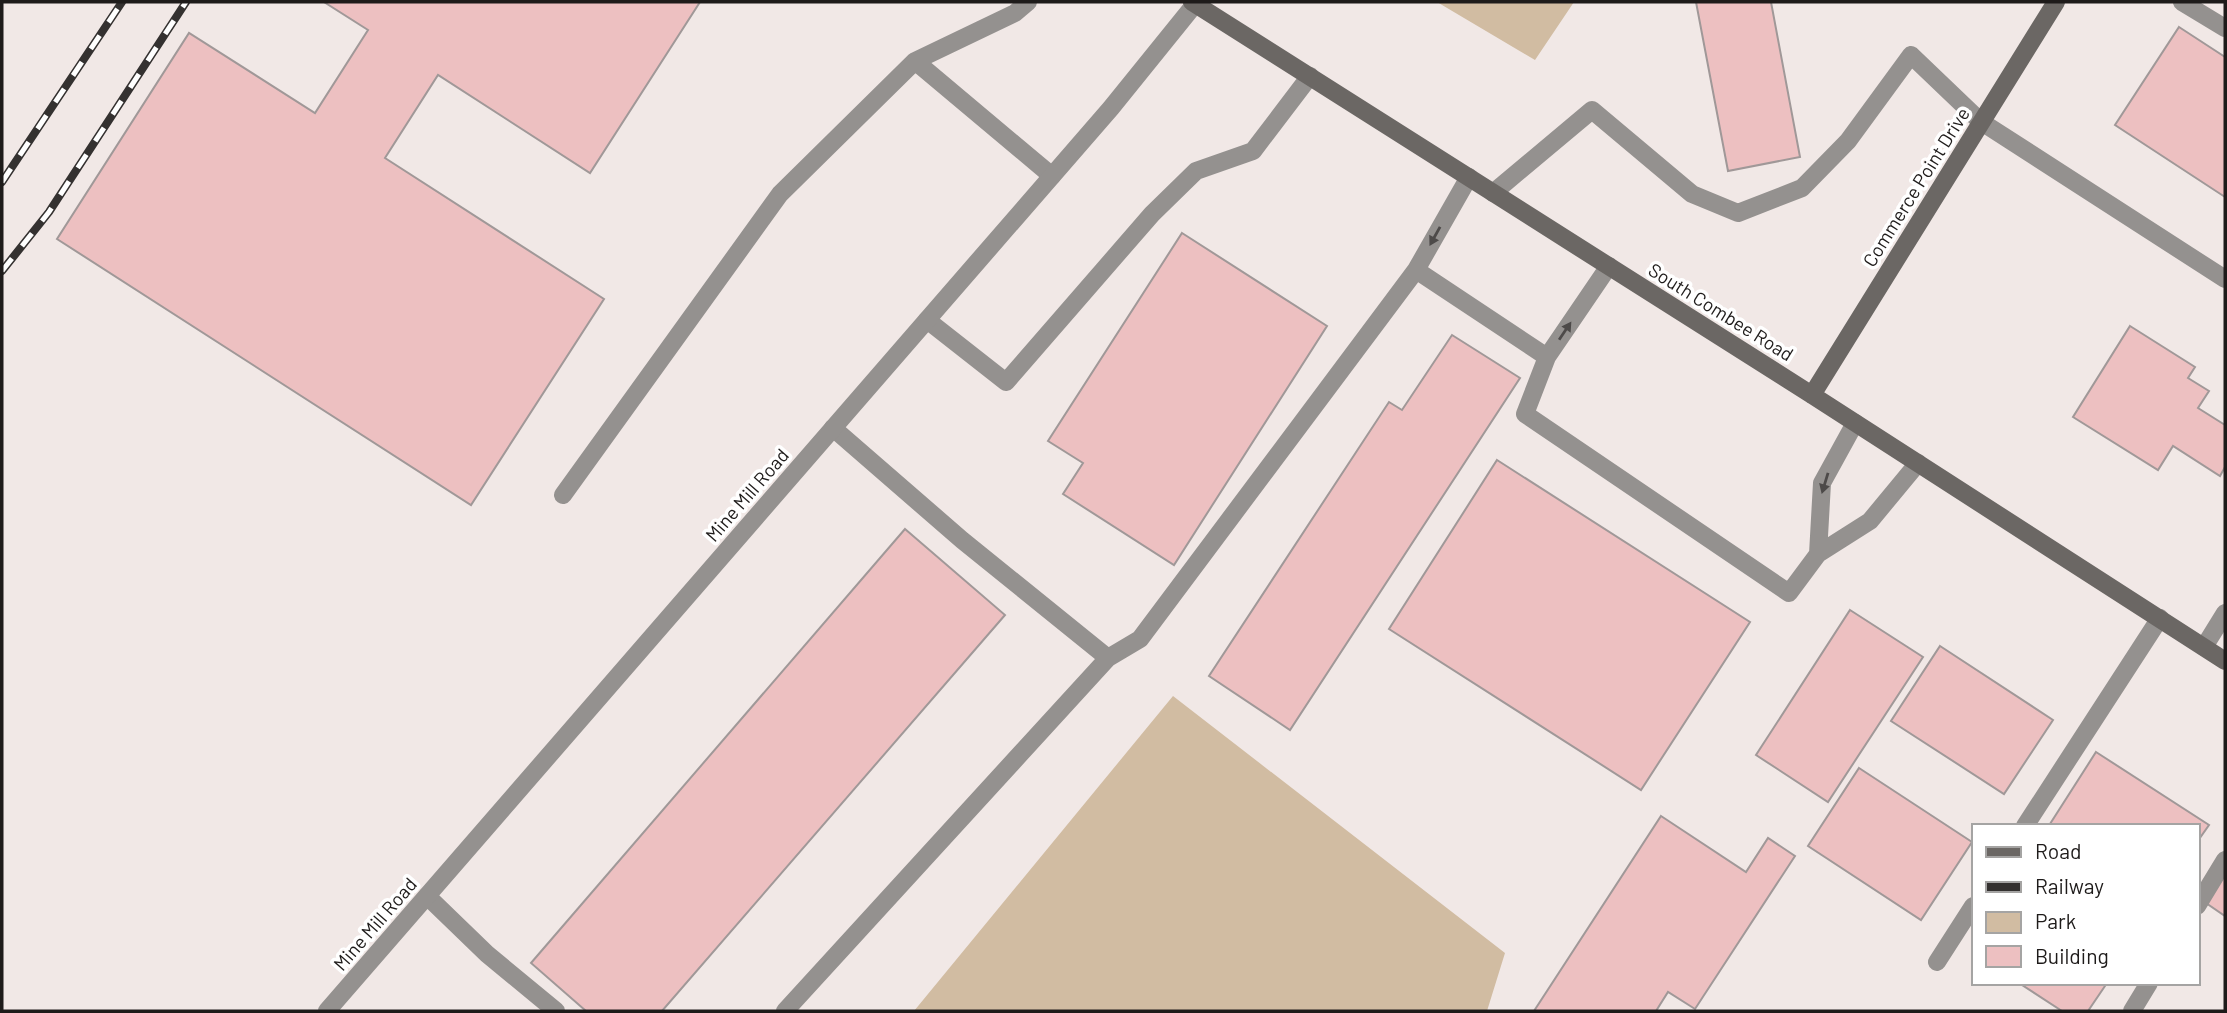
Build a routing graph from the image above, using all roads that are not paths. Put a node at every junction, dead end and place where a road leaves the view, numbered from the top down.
1 (1028, 2) edge
2 (2056, 2) edge
3 (2182, 2) edge
4 (1193, 3) edge
5 (2225, 29) edge
6 (915, 61) junction
7 (1310, 76) junction
8 (1980, 121) junction
9 (1052, 176) junction
10 (1469, 177) junction
11 (1493, 193) junction
12 (1609, 267) junction
13 (1416, 270) junction
14 (2225, 279) edge
15 (928, 320) junction
16 (1547, 357) junction
17 (1812, 395) junction
18 (1855, 423) junction
19 (833, 428) junction
20 (1918, 463) junction
21 (563, 495) dead end
22 (1818, 554) junction
23 (2225, 613) edge
24 (2160, 618) junction
25 (2204, 647) junction
26 (1108, 658) junction
27 (2225, 661) edge
28 (2026, 824) edge
29 (2225, 860) edge
30 (427, 896) junction
31 (2199, 903) edge
32 (1972, 907) edge
33 (1937, 962) dead end
34 (2148, 985) edge
35 (327, 1011) edge
36 (556, 1011) edge
37 (785, 1011) edge
38 (2132, 1011) edge

1 - 6 street
2 - 8 main road, Commerce Point Drive
3 - 5 street
4 - 7 main road, South Combee Road
4 - 9 street, Mine Mill Road
6 - 9 street
6 - 21 street
7 - 10 main road, South Combee Road
7 - 15 street
8 - 11 street
8 - 14 street
8 - 17 main road, Commerce Point Drive
9 - 15 street, Mine Mill Road
10 - 11 main road, South Combee Road
10 -> 13 street
11 - 12 main road, South Combee Road
16 -> 12 street
12 - 17 main road, South Combee Road
13 - 16 street
13 - 26 street
15 - 19 street, Mine Mill Road
16 - 22 street
17 - 18 main road, South Combee Road
18 - 20 main road, South Combee Road
18 -> 22 street
19 - 26 street
19 - 30 street, Mine Mill Road
20 - 22 street
20 - 24 main road, South Combee Road
23 - 25 street
24 - 25 main road, South Combee Road
24 - 28 street
25 - 27 main road, South Combee Road
26 - 37 street
29 - 31 street
30 - 35 street, Mine Mill Road
30 - 36 street
32 - 33 street
34 - 38 street

